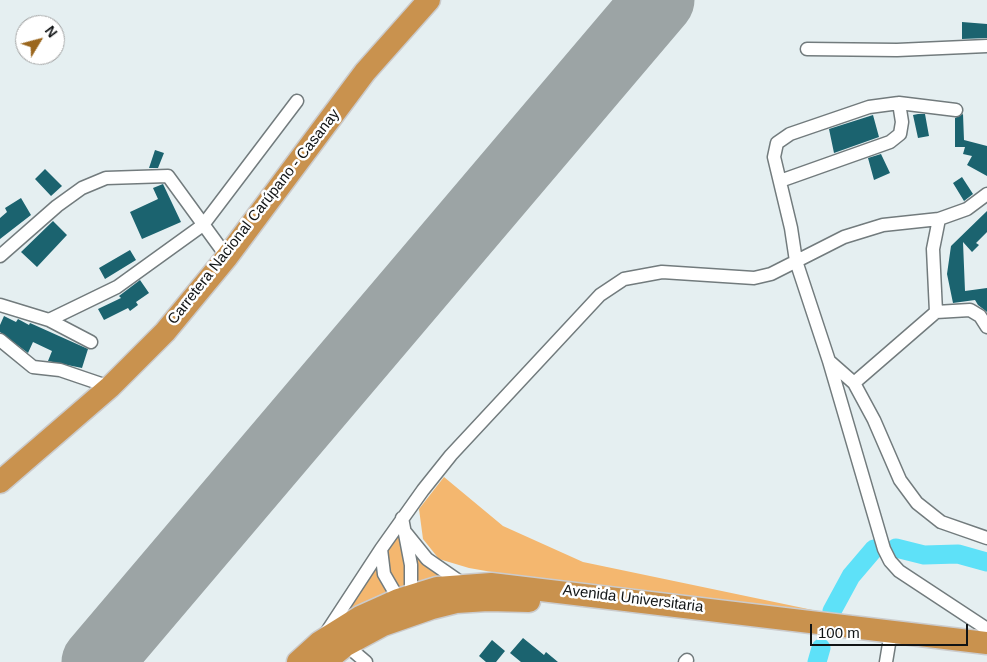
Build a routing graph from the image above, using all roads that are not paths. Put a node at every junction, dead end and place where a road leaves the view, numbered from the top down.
1 (429, 0) edge
2 (987, 46) edge
3 (807, 49) dead end
4 (296, 101) dead end
5 (899, 103) junction
6 (956, 110) dead end
7 (780, 181) junction
8 (987, 194) edge
9 (939, 219) junction
10 (203, 225) junction
11 (0, 256) edge
12 (227, 257) junction
13 (796, 262) junction
14 (0, 308) edge
15 (936, 312) junction
16 (49, 320) junction
17 (987, 327) edge
18 (0, 340) edge
19 (91, 342) dead end
20 (829, 361) junction
21 (854, 383) junction
22 (110, 387) junction
23 (2, 476) edge
24 (403, 524) junction
25 (987, 538) edge
26 (381, 549) junction
27 (463, 584) junction
28 (406, 604) junction
29 (987, 629) edge
30 (987, 643) edge
31 (346, 645) junction
32 (889, 646) edge
33 (323, 652) edge
34 (987, 659) edge
35 (298, 662) edge
36 (366, 662) edge

1 - 12 highway, Carretera Nacional Carúpano - Casanay
2 - 3 street
4 - 10 street
5 - 6 street
5 - 7 street
5 - 7 street
7 - 13 street
8 - 9 street
9 - 13 street
9 - 15 street
10 - 11 street
10 - 12 street
10 - 16 street
12 - 22 highway, Carretera Nacional Carúpano - Casanay
13 - 20 street
13 - 24 street
14 - 16 street
15 - 17 street
15 - 21 street
16 - 19 street
18 - 22 street
20 - 21 street
20 - 29 street
21 - 25 street
22 - 23 highway, Carretera Nacional Carúpano - Casanay
24 - 26 street
24 - 27 street
24 - 28 street
26 - 28 street
26 - 33 street
27 - 28 highway, Avenida Universitaria
27 - 32 highway, Avenida Universitaria
28 - 31 highway, Avenida Universitaria
28 - 32 highway, Avenida Universitaria
28 - 33 highway, Avenida Universitaria
30 - 32 highway, Avenida Universitaria
31 - 33 highway, Avenida Universitaria
31 - 36 street
32 - 34 highway
33 - 35 highway, Avenida Universitaria

